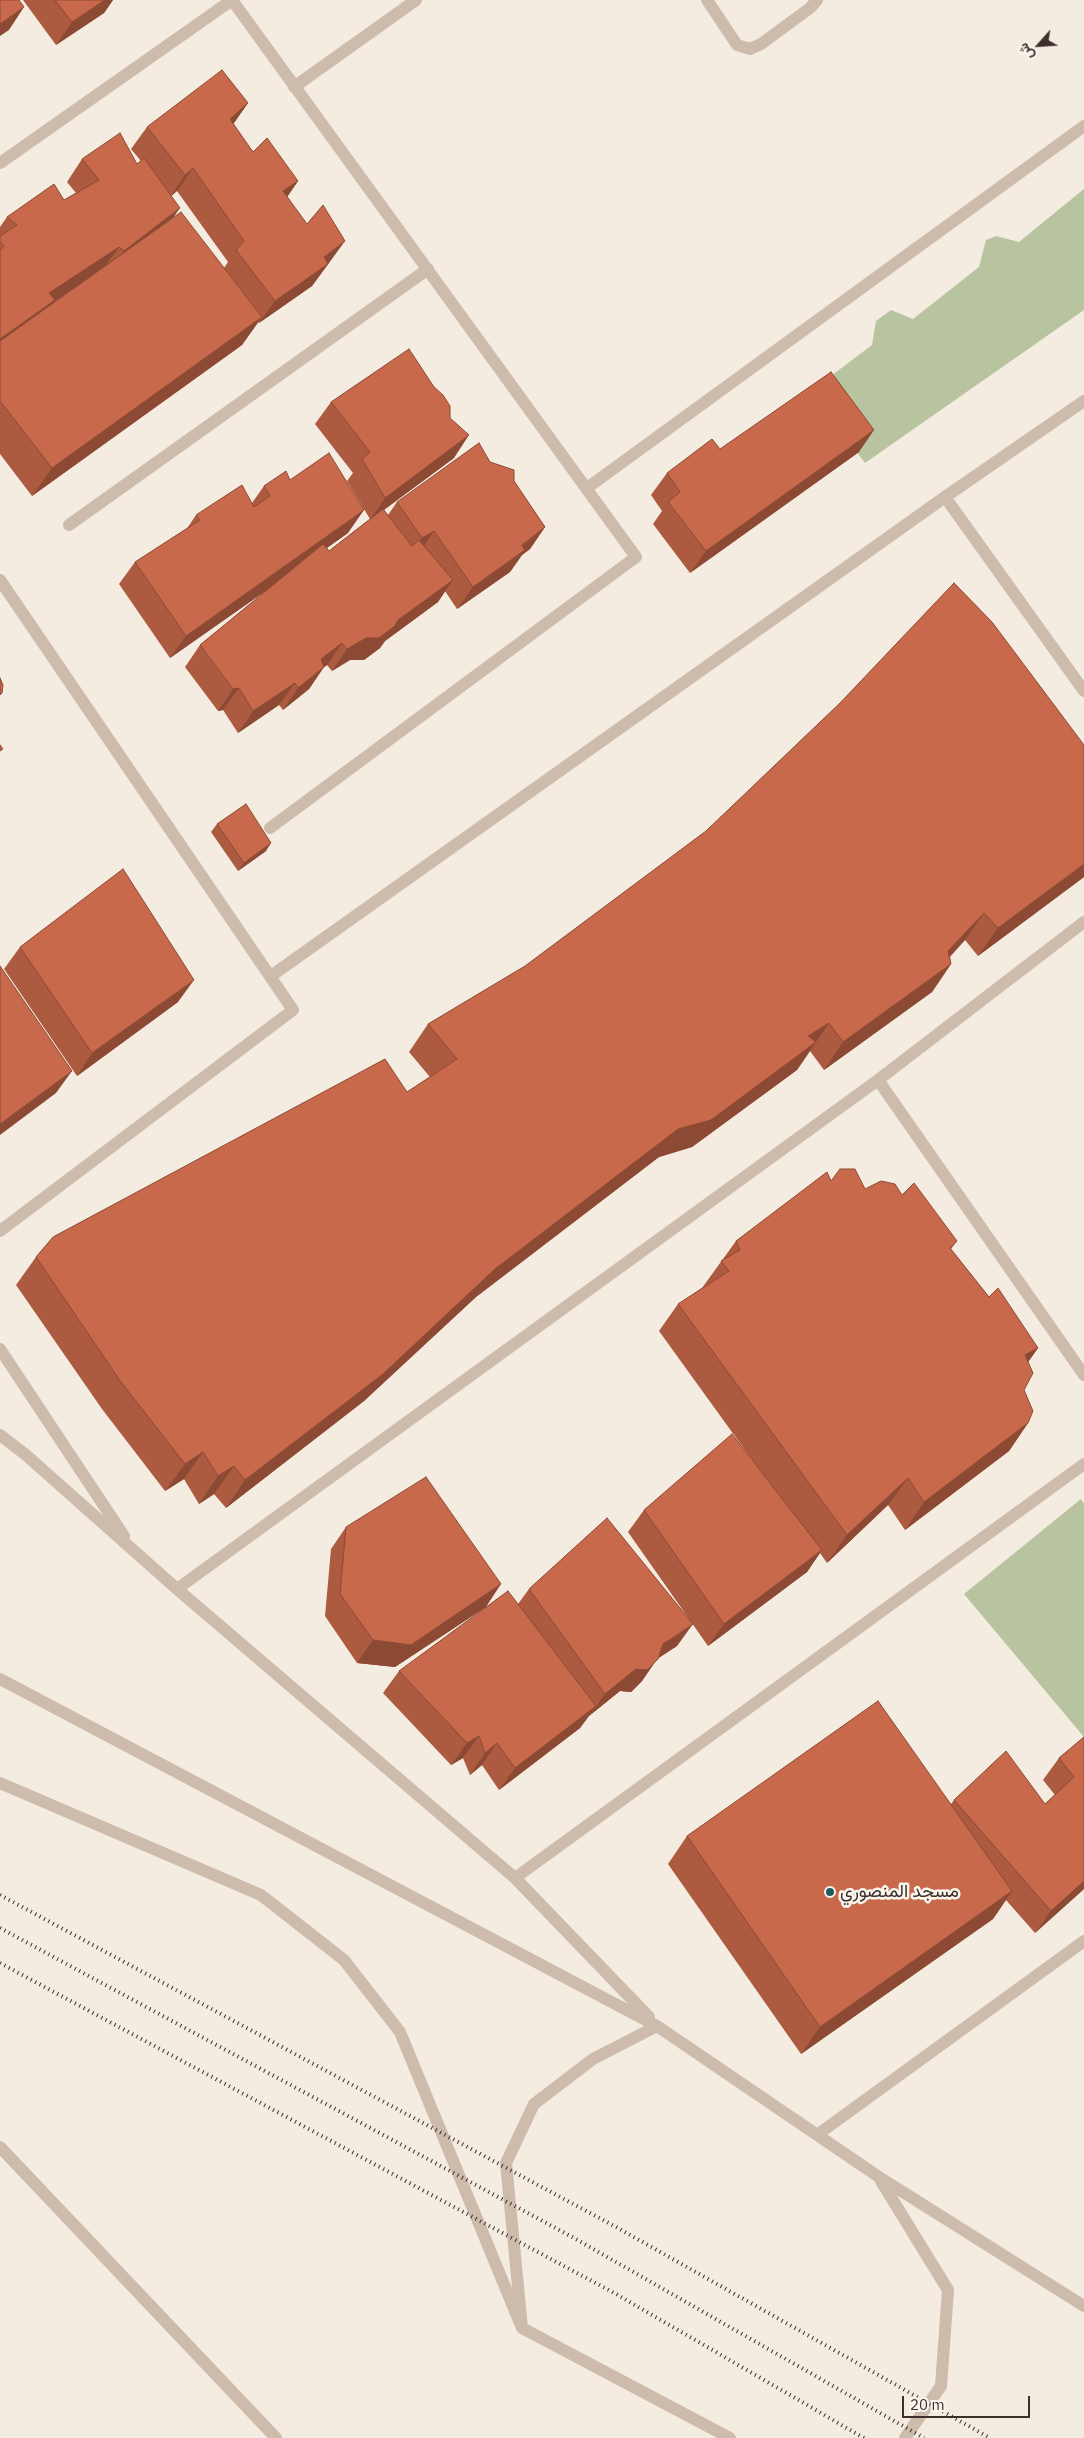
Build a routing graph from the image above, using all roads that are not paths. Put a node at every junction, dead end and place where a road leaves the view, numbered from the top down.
1 (232, 0) edge
2 (416, 0) edge
3 (707, 0) edge
4 (817, 0) edge
5 (294, 87) junction
6 (1084, 126) edge
7 (0, 163) edge
8 (428, 269) junction
9 (1084, 401) edge
10 (587, 488) junction
11 (945, 497) junction
12 (69, 525) dead end
13 (0, 580) edge
14 (1084, 691) edge
15 (270, 828) dead end
16 (1084, 922) edge
17 (271, 976) junction
18 (878, 1080) junction
19 (0, 1231) edge
20 (0, 1349) edge
21 (1084, 1375) edge
22 (0, 1435) edge
23 (1084, 1464) edge
24 (134, 1551) junction
25 (177, 1590) junction
26 (0, 1679) edge
27 (0, 1783) edge
28 (515, 1878) junction
29 (1084, 1941) edge
30 (657, 2026) junction
31 (817, 2135) junction
32 (0, 2147) edge
33 (879, 2178) junction
34 (1084, 2306) edge
35 (522, 2328) junction
36 (276, 2438) edge
37 (730, 2438) edge
38 (905, 2438) edge

1 - 5 street
1 - 7 street
2 - 5 street
3 - 4 street
5 - 8 street
6 - 10 street
8 - 10 street
8 - 12 street
9 - 11 street
10 - 15 street
11 - 14 street
11 - 17 street
13 - 17 street
16 - 18 street
17 - 19 street
18 - 21 street
18 - 25 street
20 - 24 street
22 - 24 street
23 - 28 street
24 - 25 street
25 - 28 street
26 - 30 street
27 - 35 street
28 - 30 street
29 - 31 street
30 - 31 street
30 - 35 street
31 - 33 street
32 - 36 street
33 - 34 street
33 - 38 street
35 - 37 street

